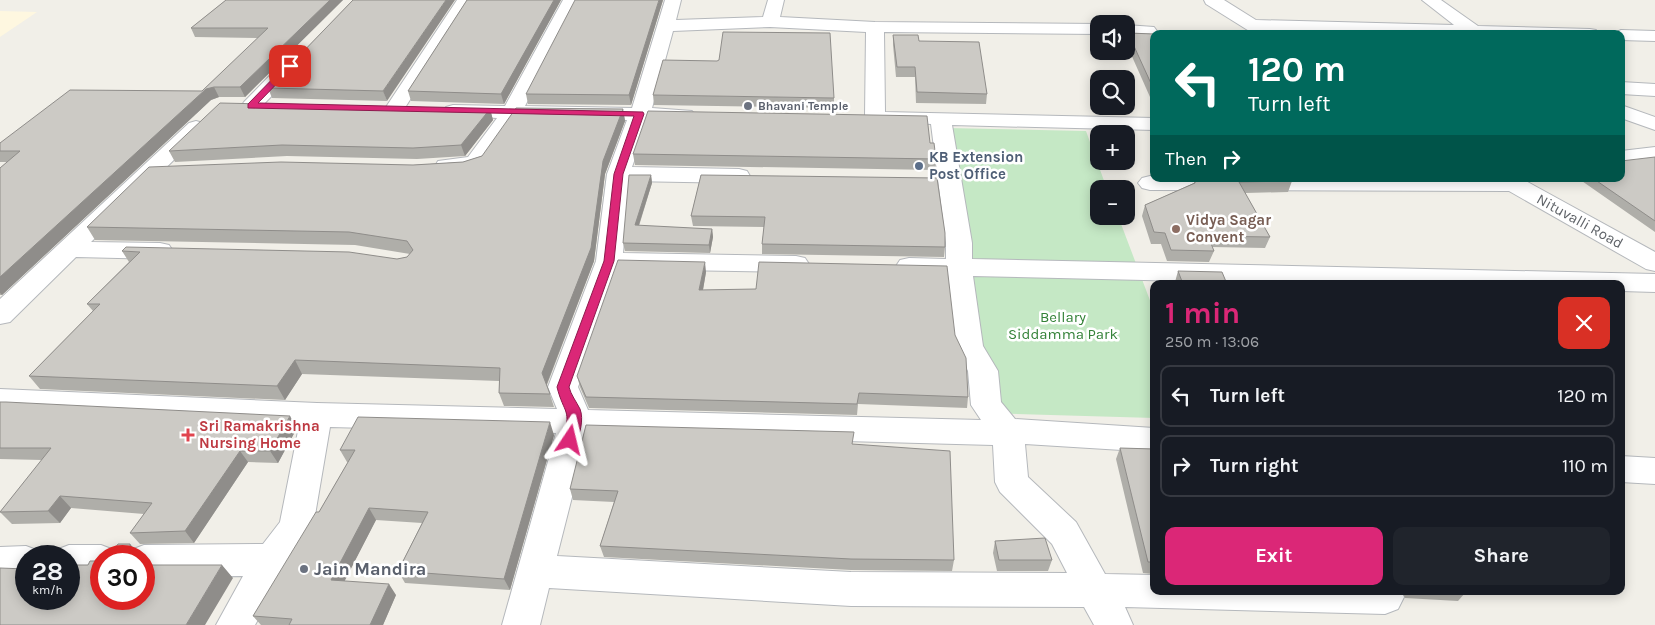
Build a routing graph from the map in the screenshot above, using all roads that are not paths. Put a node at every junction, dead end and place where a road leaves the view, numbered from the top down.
1 (465, 0) edge
2 (571, 0) edge
3 (674, 0) edge
4 (776, 0) edge
5 (1212, 0) edge
6 (1430, 0) edge
7 (770, 22) junction
8 (666, 26) junction
9 (875, 27) junction
10 (1090, 29) edge
11 (1260, 29) edge
12 (1332, 30) edge
13 (1472, 30) edge
14 (1135, 31) edge
15 (1148, 32) edge
16 (1625, 35) edge
17 (1655, 36) edge
18 (306, 49) edge
19 (1625, 88) edge
20 (1655, 90) edge
21 (281, 106) edge
22 (212, 112) edge
23 (512, 112) junction
24 (1625, 112) edge
25 (640, 114) junction
26 (708, 115) edge
27 (941, 118) junction
28 (1150, 124) edge
29 (1655, 124) edge
30 (1655, 154) edge
31 (1625, 158) edge
32 (425, 168) edge
33 (178, 170) edge
34 (148, 172) junction
35 (618, 174) junction
36 (764, 176) edge
37 (1330, 182) edge
38 (1512, 182) edge
39 (1150, 183) dead end
40 (69, 249) junction
41 (187, 251) edge
42 (609, 261) junction
43 (1655, 263) edge
44 (819, 264) edge
45 (889, 266) edge
46 (959, 267) junction
47 (1524, 280) edge
48 (1625, 282) edge
49 (1655, 283) edge
50 (0, 316) edge
51 (0, 400) edge
52 (318, 415) junction
53 (575, 422) junction
54 (1008, 433) junction
55 (1150, 440) edge
56 (1625, 469) edge
57 (1655, 471) edge
58 (272, 560) junction
59 (155, 561) edge
60 (15, 562) edge
61 (0, 563) edge
62 (535, 571) junction
63 (1095, 590) junction
64 (1150, 591) edge
65 (1302, 595) edge
66 (1385, 597) dead end
67 (235, 625) edge
68 (521, 625) edge
69 (1114, 625) edge

1 - 23 street
2 - 23 street
3 - 8 street
4 - 7 street
5 - 11 street
6 - 13 street
7 - 8 street
7 - 9 street
8 - 25 street
9 - 10 street
9 - 27 street
11 - 12 street
14 - 15 street
16 - 17 street
18 - 21 street
19 - 20 street
22 - 34 street
23 - 25 street
23 - 32 street
24 - 29 street
25 - 26 street
25 - 35 street
27 - 28 street
27 - 46 street
30 - 31 street
33 - 34 street
34 - 40 street
35 - 36 street
35 - 42 street
37 - 39 street
38 - 43 street, Nituvalli Road
40 - 41 street
40 - 50 street
42 - 44 street
42 - 53 street
45 - 46 street
46 - 47 street
46 - 54 street
48 - 49 street
51 - 52 street
52 - 53 street
52 - 58 street
53 - 54 street
53 - 62 street
54 - 55 street
54 - 63 street
56 - 57 street
58 - 59 street
58 - 67 street
60 - 61 street
62 - 63 street
62 - 68 street
63 - 64 street
63 - 69 street
65 - 66 street

